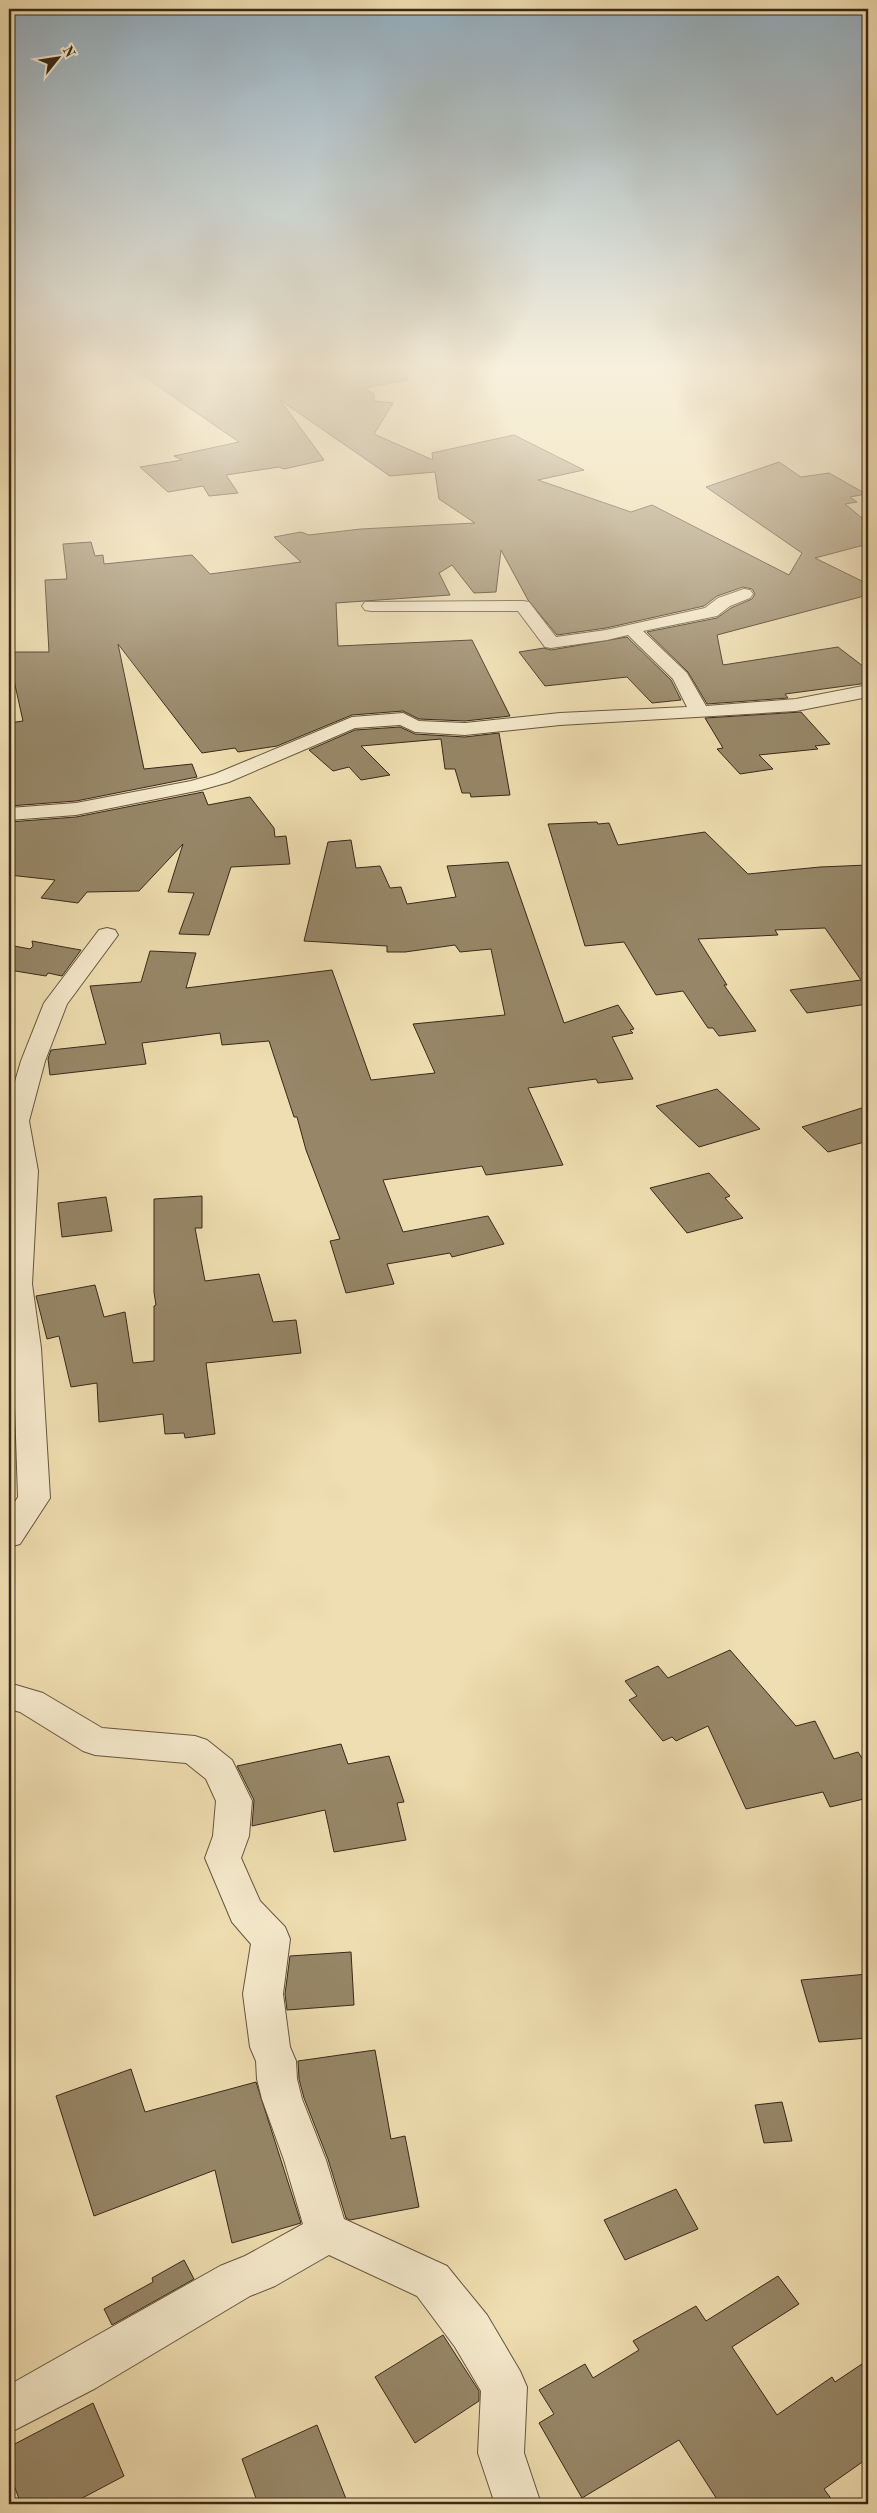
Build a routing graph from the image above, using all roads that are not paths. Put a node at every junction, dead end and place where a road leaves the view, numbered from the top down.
1 (744, 594) dead end
2 (372, 606) dead end
3 (633, 628) junction
4 (868, 691) edge
5 (702, 712) junction
6 (9, 814) edge
7 (107, 935) dead end
8 (9, 1536) edge
9 (9, 1696) edge
10 (327, 2234) junction
11 (9, 2410) edge
12 (518, 2504) edge

1 - 3 street
2 - 3 street
3 - 5 street
4 - 5 street
5 - 6 street
7 - 8 street
9 - 10 street
10 - 11 street
10 - 12 street

